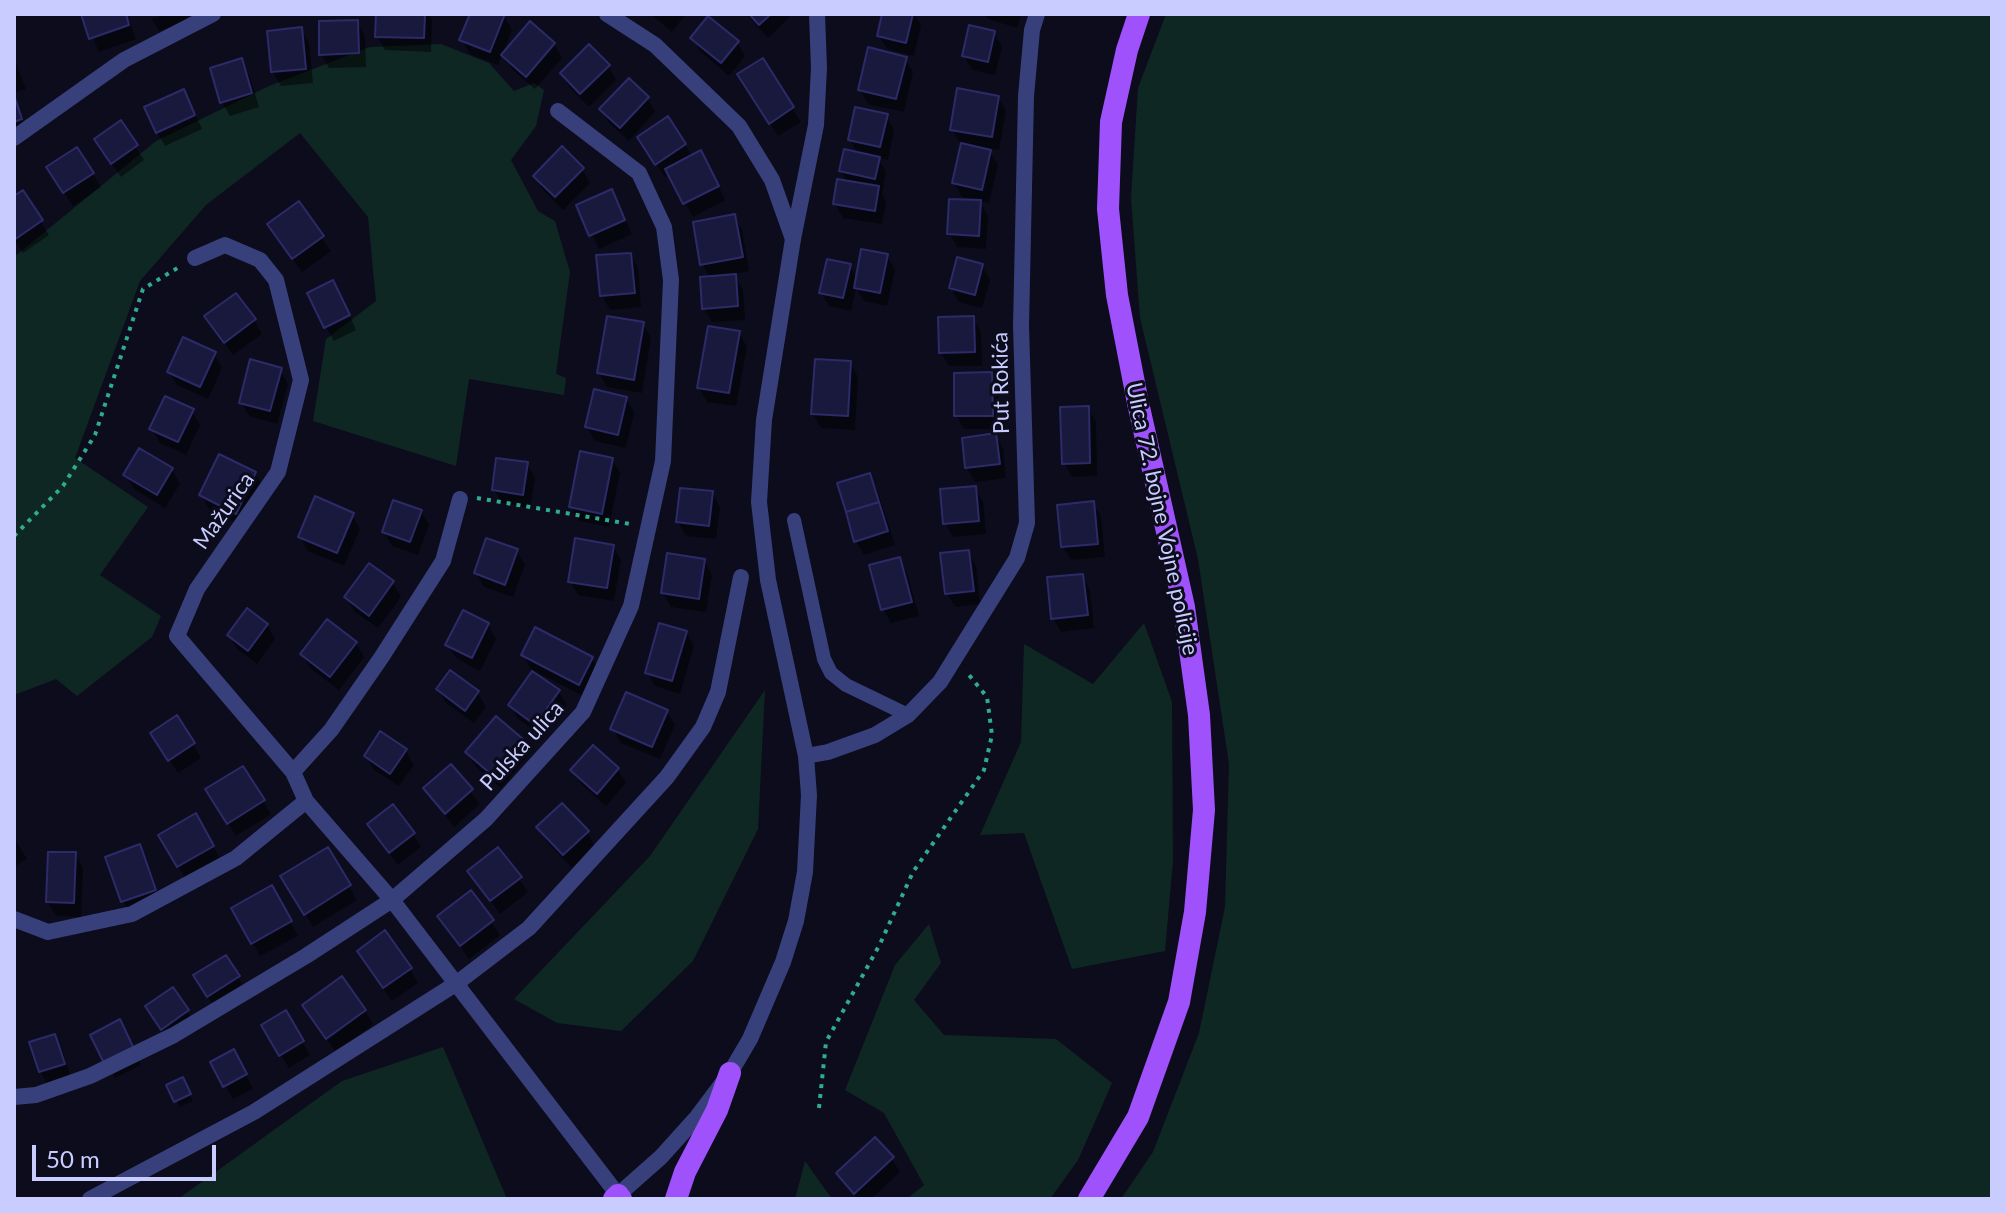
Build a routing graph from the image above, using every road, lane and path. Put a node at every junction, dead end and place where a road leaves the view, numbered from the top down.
1 (213, 14) edge
2 (607, 14) edge
3 (817, 14) edge
4 (1037, 14) edge
5 (1139, 14) edge
6 (558, 111) dead end
7 (14, 138) edge
8 (793, 239) junction
9 (195, 258) joint
10 (460, 499) joint
11 (794, 520) dead end
12 (648, 527) junction
13 (14, 536) edge
14 (741, 577) dead end
15 (956, 657) junction
16 (908, 715) junction
17 (806, 756) junction
18 (293, 772) junction
19 (306, 801) junction
20 (392, 900) junction
21 (14, 919) edge
22 (457, 983) junction
23 (730, 1073) junction
24 (14, 1097) edge
25 (819, 1108) dead end
26 (618, 1198) edge
27 (90, 1199) edge
28 (676, 1199) edge
29 (1089, 1199) edge

1 - 7 street
2 - 8 street
3 - 8 street
4 - 15 street, Put Rokića
5 - 29 main road, Ulica 72. bojne Vojne policije
6 - 12 street, Pulska ulica
8 - 17 street
9 - 13 path
9 - 18 street, Mažurica
10 - 12 path
10 - 18 street
11 - 16 lane
12 - 20 street, Pulska ulica
14 - 22 street
15 - 16 street, Put Rokića
15 - 25 path
16 - 17 street, Put Rokića
17 - 23 street
18 - 19 street, Mažurica
19 - 20 street, Mažurica
19 - 21 street
20 - 22 street, Mažurica
20 - 24 street, Pulska ulica
22 - 26 street, Mažurica
22 - 27 street
23 - 26 street
23 - 28 main road

